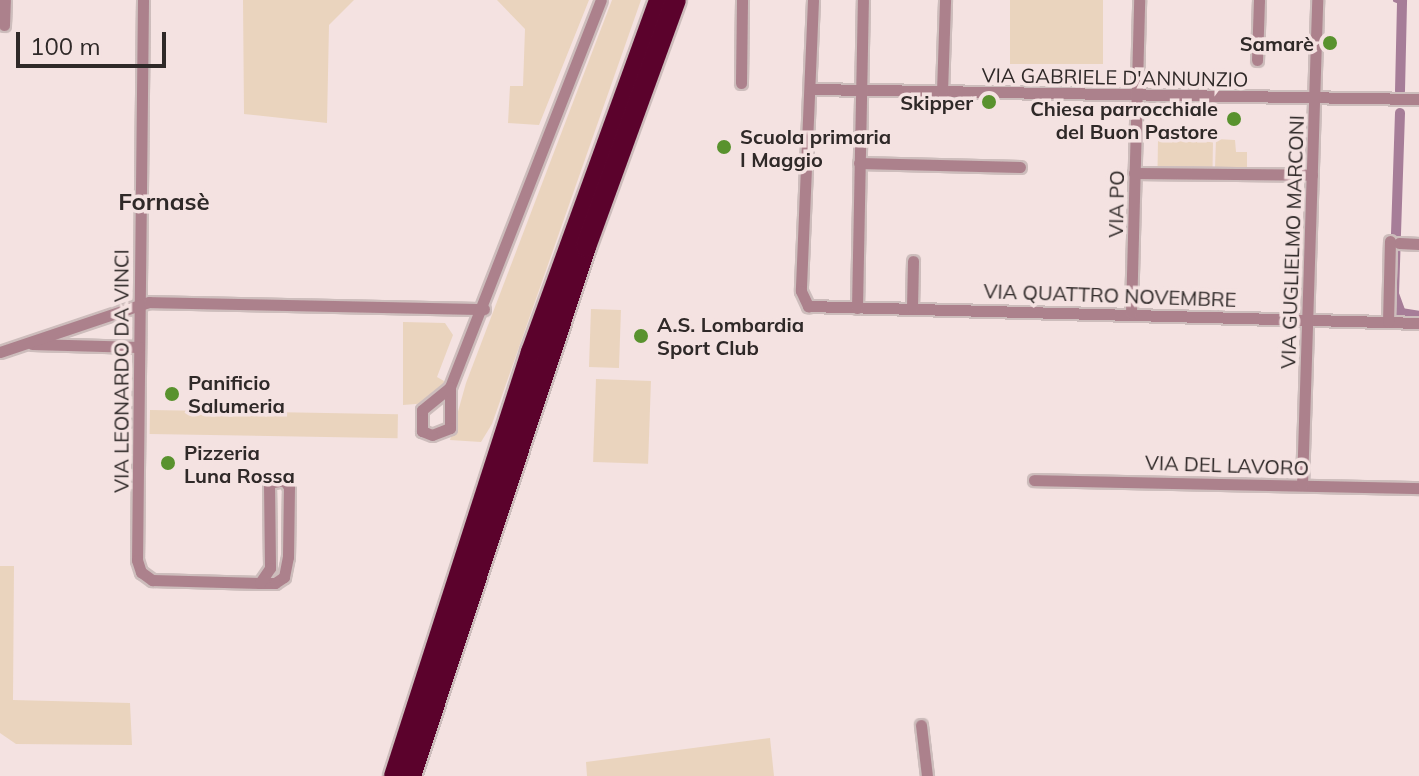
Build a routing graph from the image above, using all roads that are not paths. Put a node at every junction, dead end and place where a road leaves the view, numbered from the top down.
1 (5, 0) edge
2 (143, 0) edge
3 (601, 0) edge
4 (742, 0) edge
5 (813, 0) edge
6 (863, 0) edge
7 (945, 0) edge
8 (1139, 0) edge
9 (1259, 0) edge
10 (1317, 0) edge
11 (662, 1) edge
12 (4, 25) dead end
13 (1257, 60) dead end
14 (741, 83) dead end
15 (810, 89) junction
16 (861, 90) junction
17 (942, 92) junction
18 (1136, 95) junction
19 (1315, 97) junction
20 (1419, 99) edge
21 (859, 163) junction
22 (1020, 167) dead end
23 (1134, 173) junction
24 (1312, 175) junction
25 (1419, 244) edge
26 (913, 261) dead end
27 (137, 304) junction
28 (857, 308) junction
29 (912, 308) junction
30 (484, 309) junction
31 (1131, 313) junction
32 (1307, 319) junction
33 (1388, 322) junction
34 (1419, 323) edge
35 (24, 344) junction
36 (139, 347) junction
37 (0, 352) edge
38 (450, 387) dead end
39 (1034, 480) dead end
40 (1302, 485) junction
41 (1419, 488) edge
42 (260, 583) junction
43 (921, 725) dead end
44 (411, 728) junction
45 (388, 776) edge
46 (394, 776) edge
47 (411, 776) edge
48 (927, 776) edge

1 - 12 street
2 - 27 street, VIA LEONARDO DA VINCI
3 - 30 street
4 - 14 street
5 - 15 street
6 - 16 street
7 - 17 street
8 - 18 street, VIA PO
9 - 13 street
10 - 19 street, VIA GUGLIELMO MARCONI
11 - 44 highway
11 - 47 highway
15 - 16 street, VIA GABRIELE D'ANNUNZIO
15 - 28 street, VIA QUATTRO NOVEMBRE
16 - 17 street, VIA GABRIELE D'ANNUNZIO
16 - 21 street
17 - 18 street, VIA GABRIELE D'ANNUNZIO
18 - 19 street, VIA GABRIELE D'ANNUNZIO
18 - 23 street, VIA PO
19 - 20 street, VIA GABRIELE D'ANNUNZIO
19 - 24 street, VIA GUGLIELMO MARCONI
21 - 22 street
21 - 28 street
23 - 24 street
23 - 31 street, VIA PO
24 - 32 street, VIA GUGLIELMO MARCONI
25 - 33 street
26 - 29 street
27 - 30 street
27 - 35 street
27 - 36 street, VIA LEONARDO DA VINCI
28 - 29 street, VIA QUATTRO NOVEMBRE
29 - 31 street, VIA QUATTRO NOVEMBRE
30 - 38 street
31 - 32 street, VIA QUATTRO NOVEMBRE
32 - 33 street, VIA QUATTRO NOVEMBRE
32 - 40 street, VIA GUGLIELMO MARCONI
33 - 34 street, VIA QUATTRO NOVEMBRE
35 - 36 street
35 - 37 street
36 - 42 street, VIA LEONARDO DA VINCI
39 - 40 street, VIA DEL LAVORO
40 - 41 street, VIA DEL LAVORO
42 - 42 street
43 - 48 street
44 - 45 highway
44 - 46 highway

